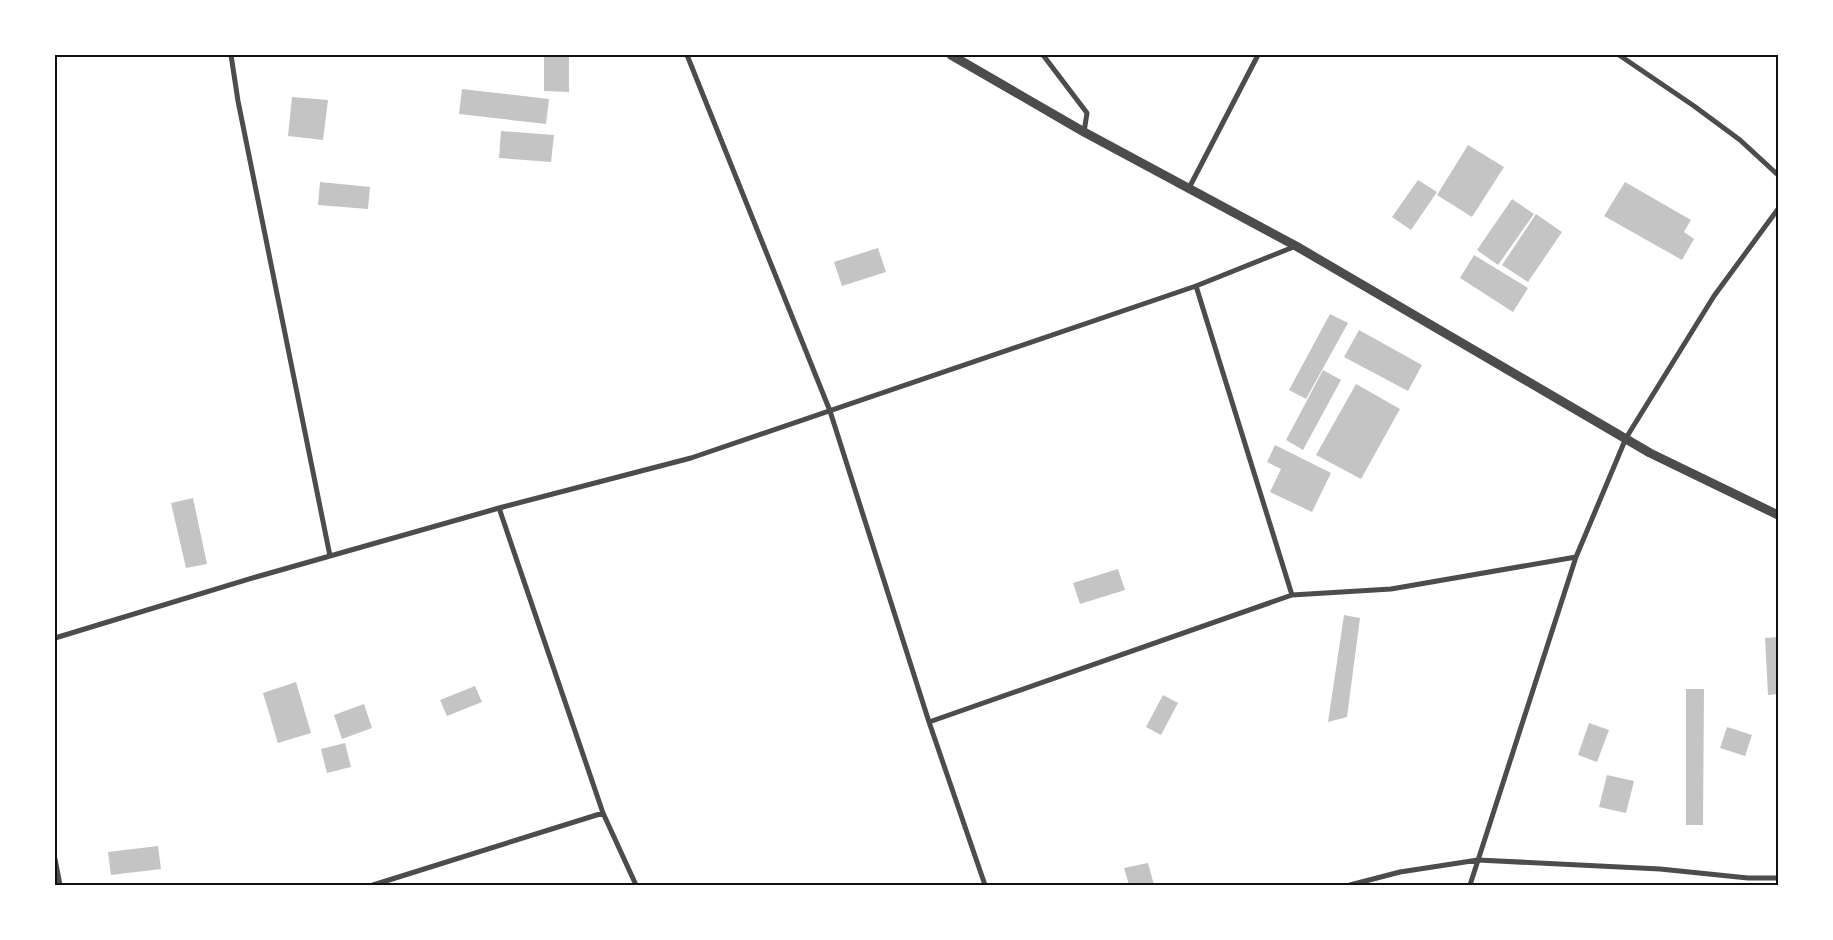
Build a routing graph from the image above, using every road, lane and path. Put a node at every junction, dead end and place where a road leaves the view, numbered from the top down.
1 (231, 55) edge
2 (687, 55) edge
3 (951, 55) edge
4 (1043, 55) edge
5 (1258, 55) edge
6 (1619, 55) edge
7 (1084, 132) junction
8 (1778, 175) edge
9 (1189, 188) junction
10 (1778, 209) edge
11 (1296, 246) junction
12 (1196, 286) junction
13 (830, 411) junction
14 (1626, 438) junction
15 (499, 508) junction
16 (1778, 515) edge
17 (330, 556) junction
18 (1576, 556) junction
19 (1292, 595) junction
20 (55, 638) edge
21 (929, 722) junction
22 (604, 813) junction
23 (55, 859) edge
24 (1478, 860) junction
25 (1778, 878) edge
26 (60, 885) edge
27 (373, 885) edge
28 (636, 885) edge
29 (985, 885) edge
30 (1350, 885) edge
31 (1470, 885) edge

1 - 17 street
2 - 13 street
3 - 7 street
4 - 7 street
5 - 9 street
6 - 8 street
7 - 9 street
9 - 11 street
10 - 14 street
11 - 12 street
11 - 14 street
12 - 13 street
12 - 19 street
13 - 15 street
13 - 21 street
14 - 16 street
14 - 18 street
15 - 17 street
15 - 22 street
17 - 20 street
18 - 19 street
18 - 24 street
19 - 21 street
21 - 29 street
22 - 27 street
22 - 28 street
23 - 26 street
24 - 25 street
24 - 30 street
24 - 31 street

